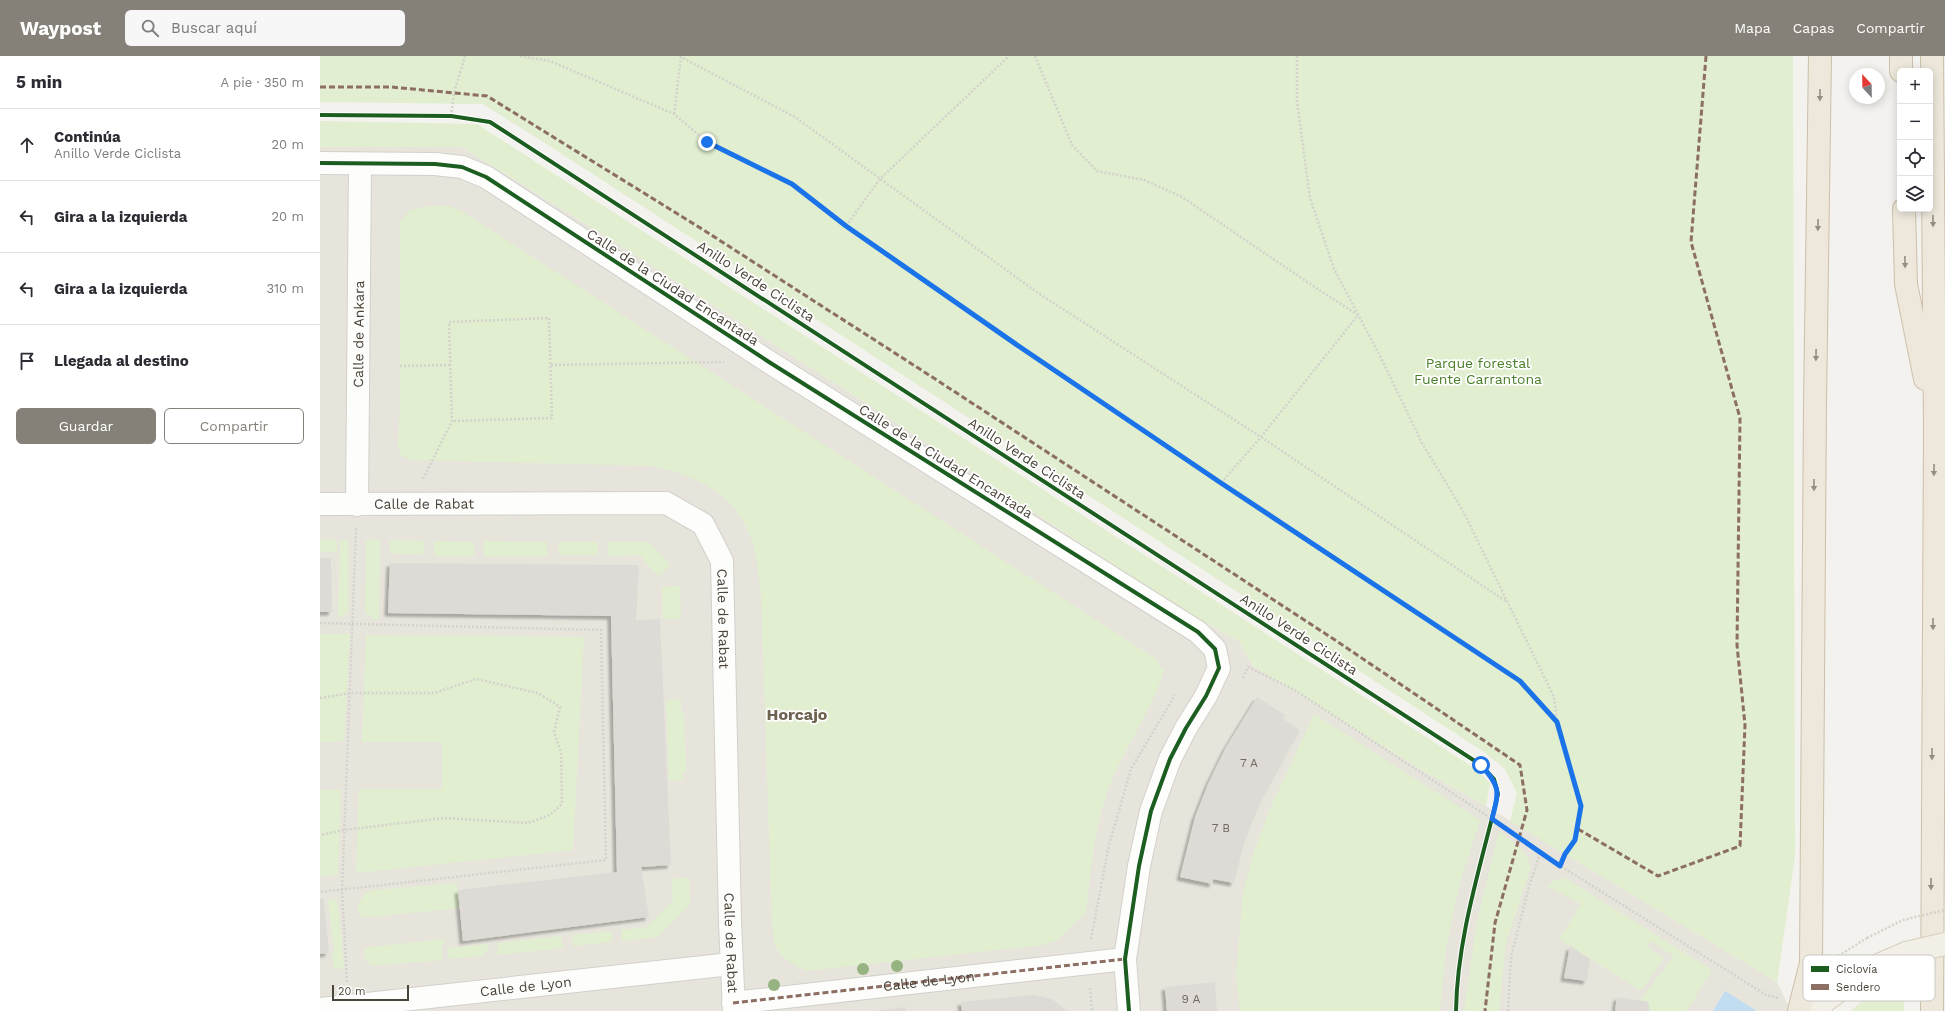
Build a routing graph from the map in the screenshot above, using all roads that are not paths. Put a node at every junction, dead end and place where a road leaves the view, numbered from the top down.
1 (1820, 56) edge
2 (1900, 56) edge
3 (1932, 56) edge
4 (1901, 68) edge
5 (320, 163) edge
6 (360, 164) junction
7 (1904, 212) edge
8 (1935, 431) junction
9 (320, 504) edge
10 (356, 505) junction
11 (1945, 944) edge
12 (1811, 955) edge
13 (1901, 955) edge
14 (1932, 955) edge
15 (1124, 959) junction
16 (731, 964) junction
17 (1803, 995) edge
18 (1825, 1001) edge
19 (1932, 1001) edge
20 (733, 1007) edge
21 (349, 1008) edge
22 (320, 1009) edge
23 (1129, 1011) edge
24 (1799, 1011) edge
25 (1817, 1011) edge
26 (1932, 1011) edge

1 -> 12 highway
2 - 4 highway
3 -> 8 highway
5 - 6 street, Calle de la Ciudad Encantada
6 - 10 street, Calle de Ankara
6 - 15 street, Calle de la Ciudad Encantada
7 -> 8 highway
8 -> 14 highway
9 - 10 street, Calle de Rabat
10 - 16 street, Calle de Rabat
11 - 13 main road, bridge
15 - 20 street, Calle de Lyon
15 - 23 street, Calle de la Ciudad Encantada
16 - 20 street, Calle de Rabat
16 - 21 street, Calle de Lyon
17 -> 24 highway
18 - 25 main road, bridge
19 -> 26 highway
21 - 22 street, Calle de Lyon

